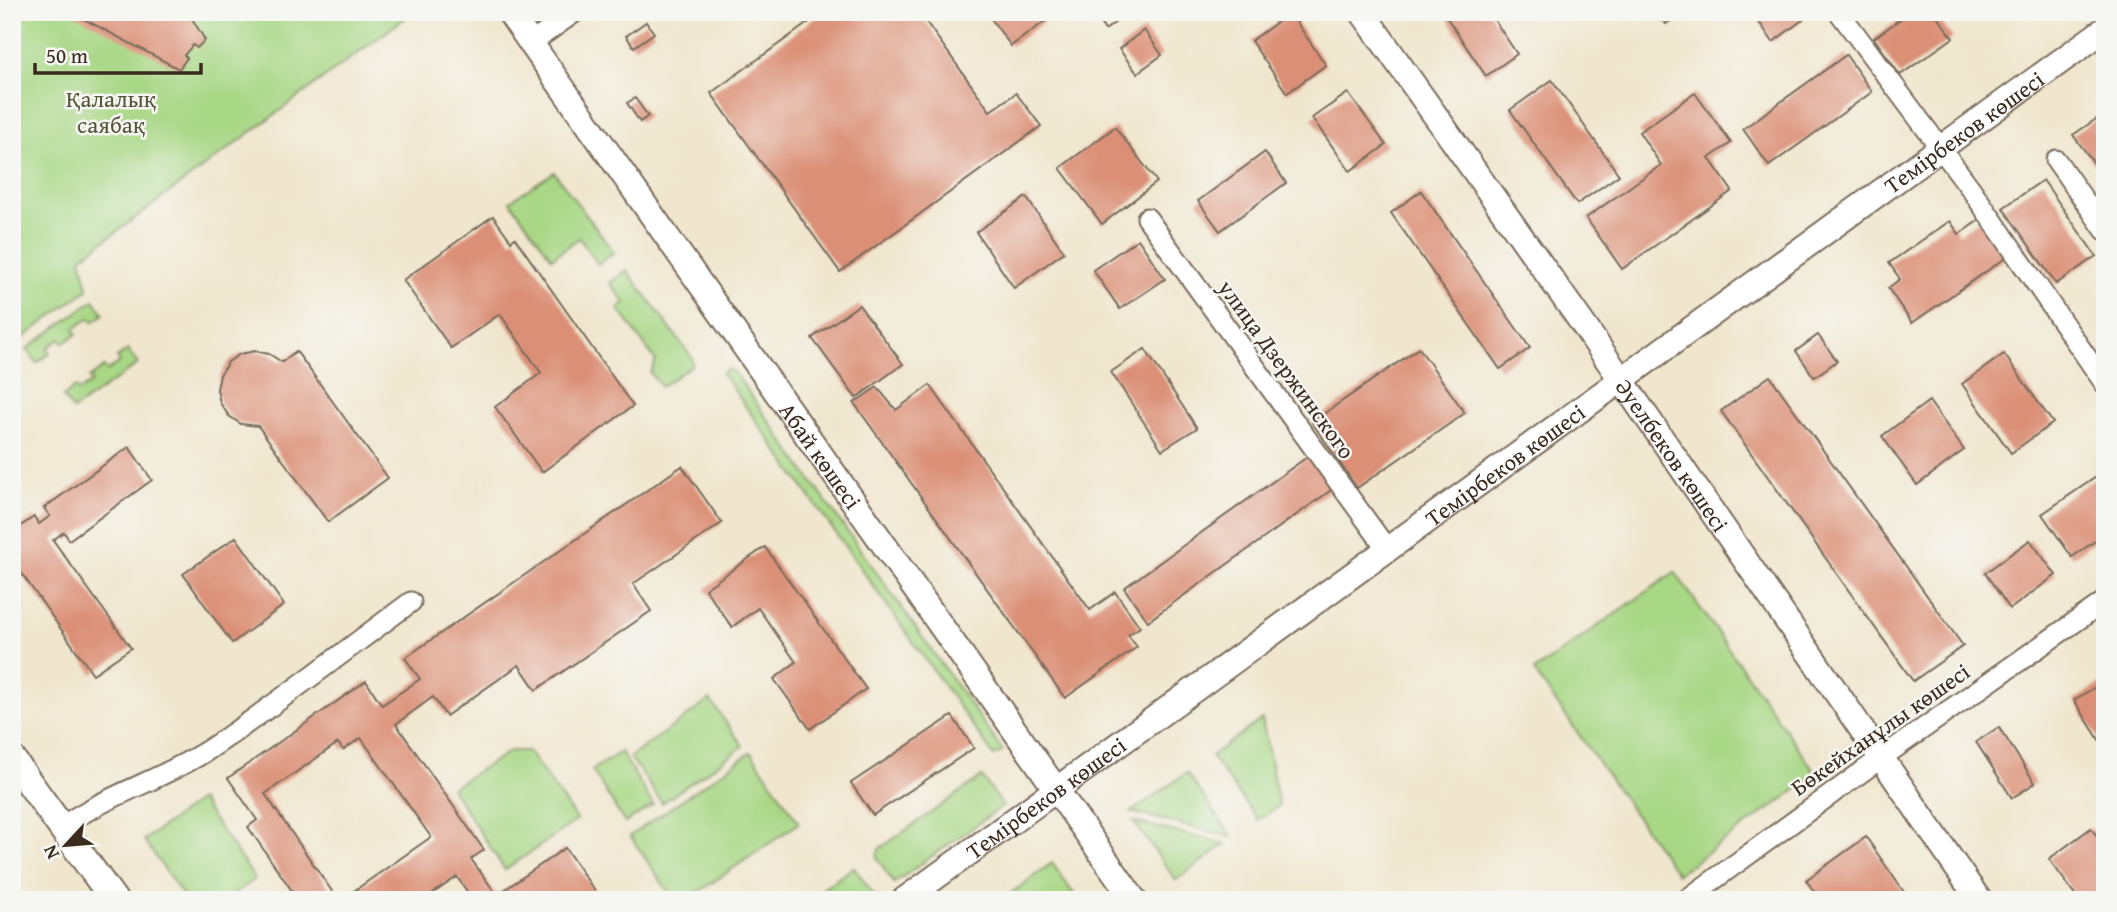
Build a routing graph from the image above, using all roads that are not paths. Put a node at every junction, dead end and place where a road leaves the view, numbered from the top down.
1 (509, 12) edge
2 (575, 12) edge
3 (1362, 12) edge
4 (1839, 12) edge
5 (2105, 29) edge
6 (531, 43) junction
7 (1938, 149) junction
8 (2056, 160) dead end
9 (1147, 218) dead end
10 (2105, 230) edge
11 (1619, 381) junction
12 (2105, 384) edge
13 (1387, 549) junction
14 (2105, 601) edge
15 (411, 602) dead end
16 (1881, 758) junction
17 (12, 759) edge
18 (1056, 789) junction
19 (61, 827) junction
20 (114, 900) edge
21 (904, 900) edge
22 (1134, 900) edge
23 (1686, 900) edge
24 (1979, 900) edge

1 - 6 street, Абай көшесі
2 - 6 street
3 - 11 street, Әуелбеков көшесі
4 - 7 street
5 - 7 street, Темірбеков көшесі
6 - 18 street, Абай көшесі
7 - 11 street, Темірбеков көшесі
7 - 12 street
8 - 10 street
9 - 13 street, улица Дзержинского
11 - 13 street, Темірбеков көшесі
11 - 16 street, Әуелбеков көшесі
13 - 18 street, Темірбеков көшесі
14 - 16 street, Бөкейханұлы көшесі
15 - 19 street
16 - 23 street, Бөкейханұлы көшесі
16 - 24 street, Әуелбеков көшесі
17 - 19 main road
18 - 21 street, Темірбеков көшесі
18 - 22 street, Абай көшесі
19 - 20 main road

